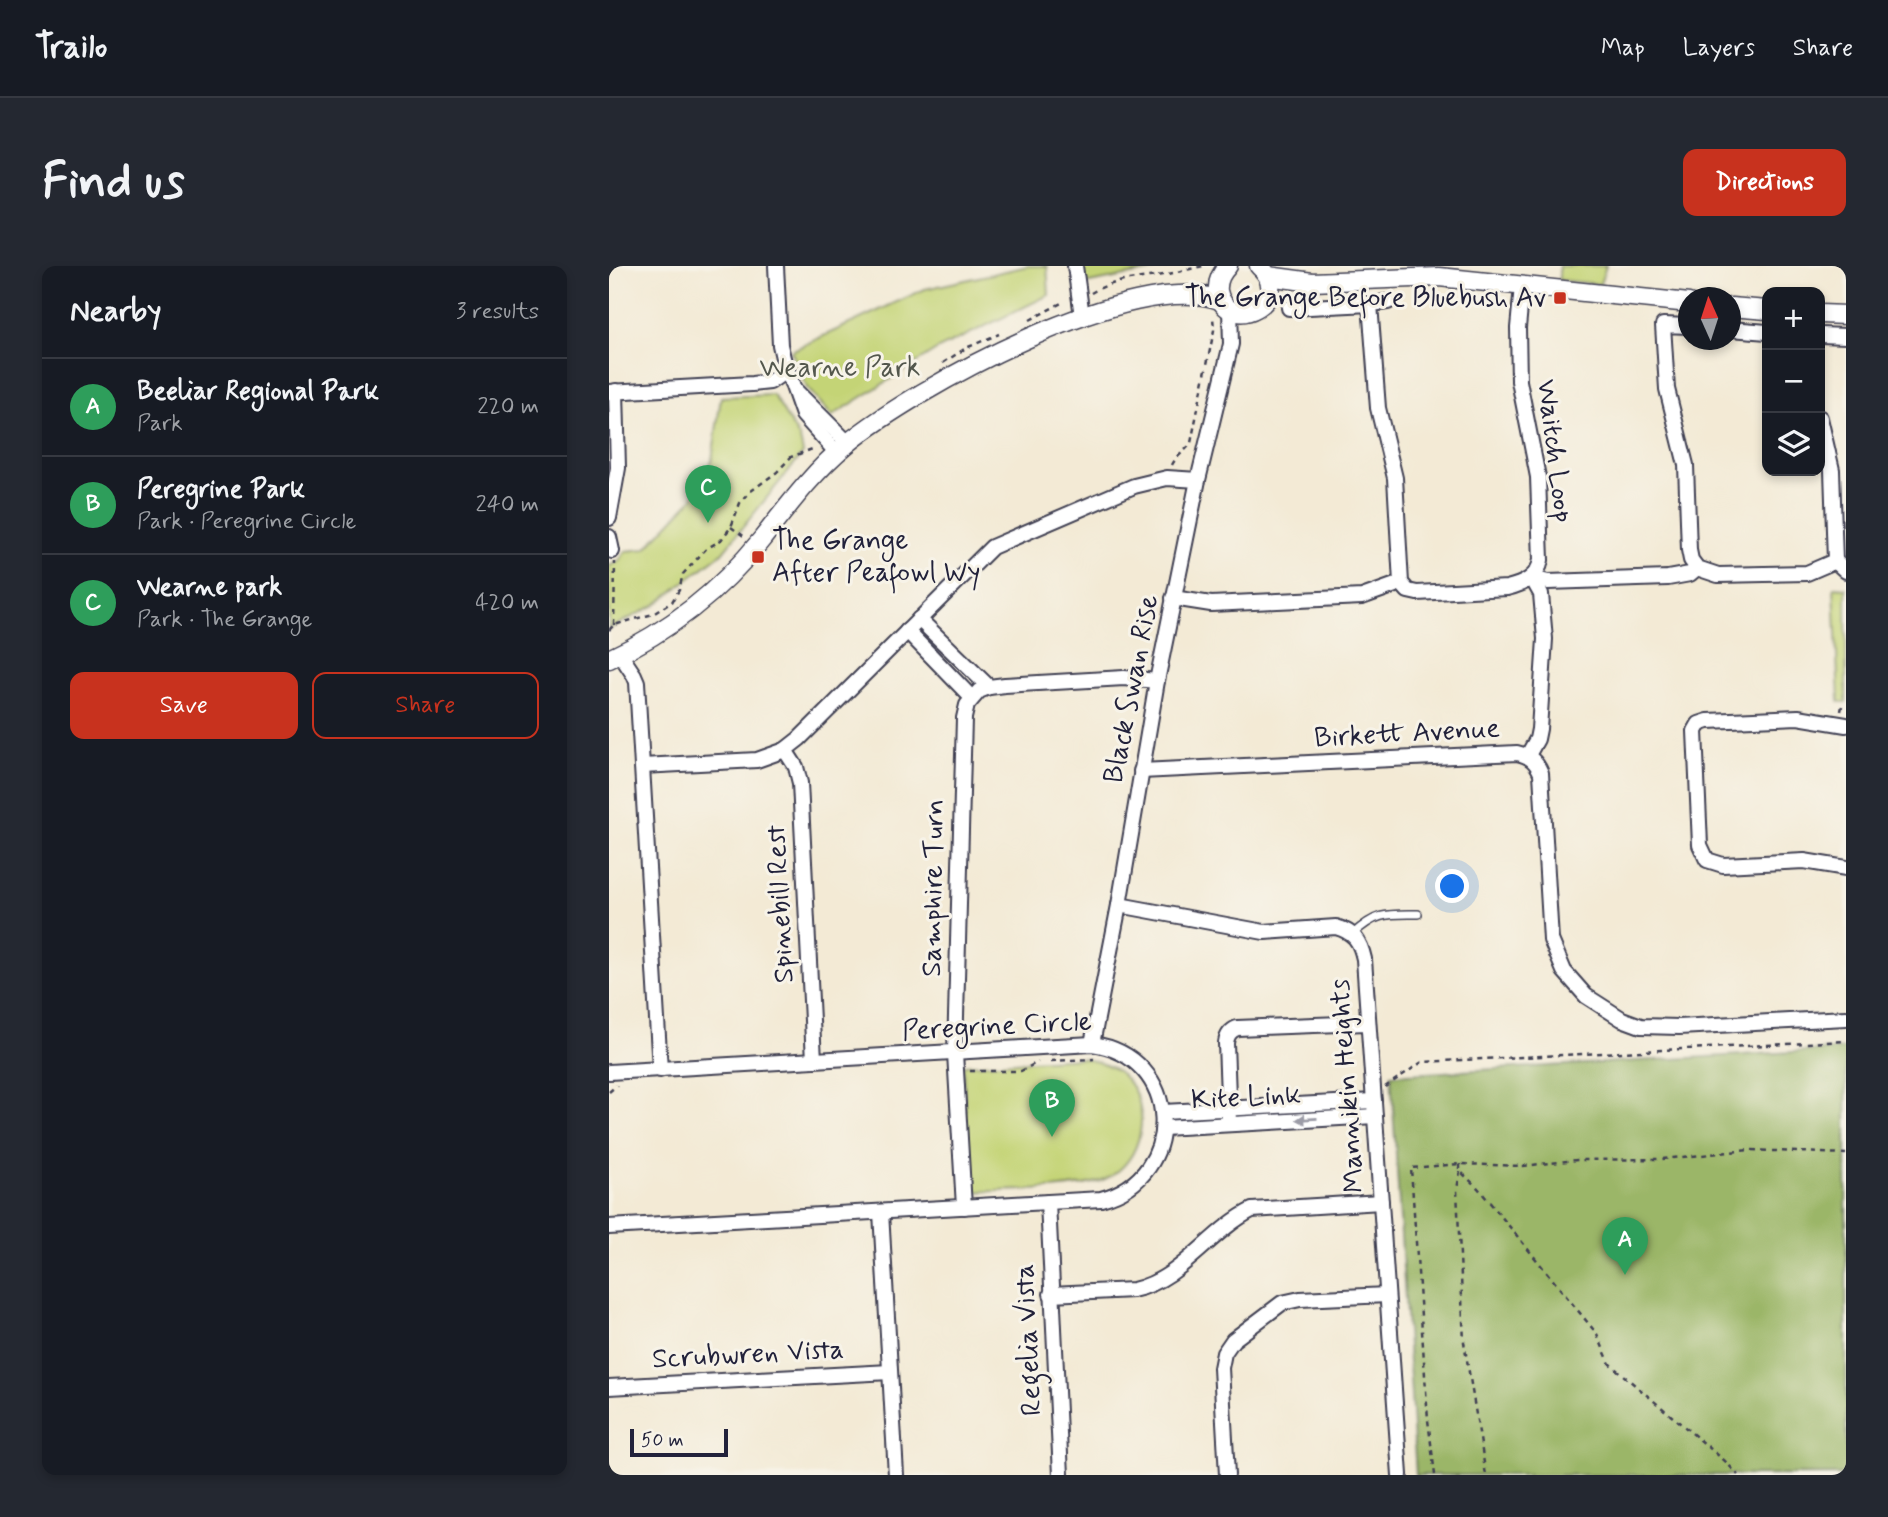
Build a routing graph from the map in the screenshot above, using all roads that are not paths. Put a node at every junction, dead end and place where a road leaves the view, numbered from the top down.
1 (776, 266) edge
2 (1075, 266) edge
3 (1263, 271) edge
4 (1224, 272) edge
5 (1312, 282) junction
6 (1522, 286) junction
7 (1188, 293) junction
8 (1267, 299) junction
9 (1388, 302) dead end
10 (1678, 302) edge
11 (1370, 304) junction
12 (1226, 305) junction
13 (1289, 308) dead end
14 (1741, 308) edge
15 (1762, 310) edge
16 (1251, 312) junction
17 (1825, 314) edge
18 (1846, 315) edge
19 (1082, 316) junction
20 (1648, 323) dead end
21 (1663, 324) junction
22 (1678, 325) edge
23 (1741, 330) edge
24 (1762, 332) edge
25 (1825, 335) edge
26 (1846, 336) edge
27 (1231, 344) junction
28 (787, 370) junction
29 (612, 391) edge
30 (1825, 440) edge
31 (842, 448) junction
32 (1198, 480) junction
33 (609, 518) edge
34 (1841, 566) edge
35 (1697, 568) junction
36 (1532, 578) junction
37 (1401, 583) junction
38 (1174, 598) junction
39 (919, 619) junction
40 (907, 631) junction
41 (615, 656) edge
42 (1157, 681) junction
43 (989, 687) junction
44 (972, 698) junction
45 (1846, 725) edge
46 (785, 750) junction
47 (1528, 755) junction
48 (642, 766) junction
49 (1141, 771) junction
50 (1846, 868) edge
51 (1119, 905) junction
52 (1418, 914) dead end
53 (1353, 934) junction
54 (1846, 1018) edge
55 (1367, 1023) junction
56 (1092, 1044) junction
57 (955, 1053) junction
58 (814, 1060) junction
59 (660, 1070) junction
60 (609, 1072) edge
61 (1374, 1102) junction
62 (1163, 1112) junction
63 (1229, 1116) junction
64 (1163, 1128) junction
65 (1048, 1202) junction
66 (1381, 1202) junction
67 (964, 1207) junction
68 (881, 1212) junction
69 (609, 1227) edge
70 (1051, 1294) junction
71 (1387, 1295) junction
72 (890, 1371) junction
73 (609, 1387) edge
74 (896, 1475) edge
75 (1061, 1475) edge
76 (1227, 1475) edge
77 (1400, 1475) edge

1 - 28 street
2 - 19 street
3 - 5 street
3 - 8 street
4 - 7 street
4 - 12 street
5 - 6 street
5 - 8 street
6 - 10 street
6 - 36 street, Waitch Loop
7 - 12 street
7 - 19 street
8 - 16 street
9 - 11 street
11 - 13 street
11 - 37 street
12 - 16 street
12 - 27 street, Black Swan Rise
14 - 15 street
16 - 27 street, Black Swan Rise
17 - 18 street
19 - 31 street
20 - 21 street
21 - 22 street
21 - 35 street
23 - 24 street
25 - 26 street
27 - 32 street, Black Swan Rise
28 - 29 street
28 - 31 street
29 - 33 street
30 - 34 street
31 - 41 street
32 - 38 street, Black Swan Rise
32 - 39 street
34 - 35 street
35 - 36 street
36 - 37 street
36 - 47 street
37 - 38 street
38 - 42 street, Black Swan Rise
39 - 40 street
39 - 43 street
40 - 44 street
40 - 46 street
41 - 48 street
42 - 43 street
42 - 49 street, Black Swan Rise
43 - 44 street
44 - 57 street, Samphire Turn
45 - 50 street
46 - 48 street
46 - 58 street, Spinebill Rest
47 - 49 street, Birkett Avenue
47 - 54 street, Birkett Avenue
48 - 59 street
49 - 51 street, Black Swan Rise
51 - 53 street
51 - 56 street, Black Swan Rise
52 - 53 lane
53 - 55 street, Mannikin Heights
55 - 61 street, Mannikin Heights
55 - 63 street
56 - 57 street, Peregrine Circle
56 - 62 street, Peregrine Circle
57 - 58 street, Peregrine Circle
57 - 67 street, Samphire Turn
58 - 59 street, Peregrine Circle
59 - 60 street, Peregrine Circle
61 - 63 street, Kite Link
61 - 66 street, Mannikin Heights
62 - 63 street, Kite Link
62 - 64 street, Peregrine Circle
63 - 64 street, Kite Link
64 - 65 street, Peregrine Circle
65 - 67 street, Peregrine Circle
65 - 70 street, Regelia Vista
66 - 70 street
66 - 71 street, Mannikin Heights
67 - 68 street, Peregrine Circle
68 - 69 street, Peregrine Circle
68 - 72 street
70 - 75 street, Regelia Vista
71 - 76 street
71 - 77 street, Mannikin Heights
72 - 73 street, Scrubwren Vista
72 - 74 street

